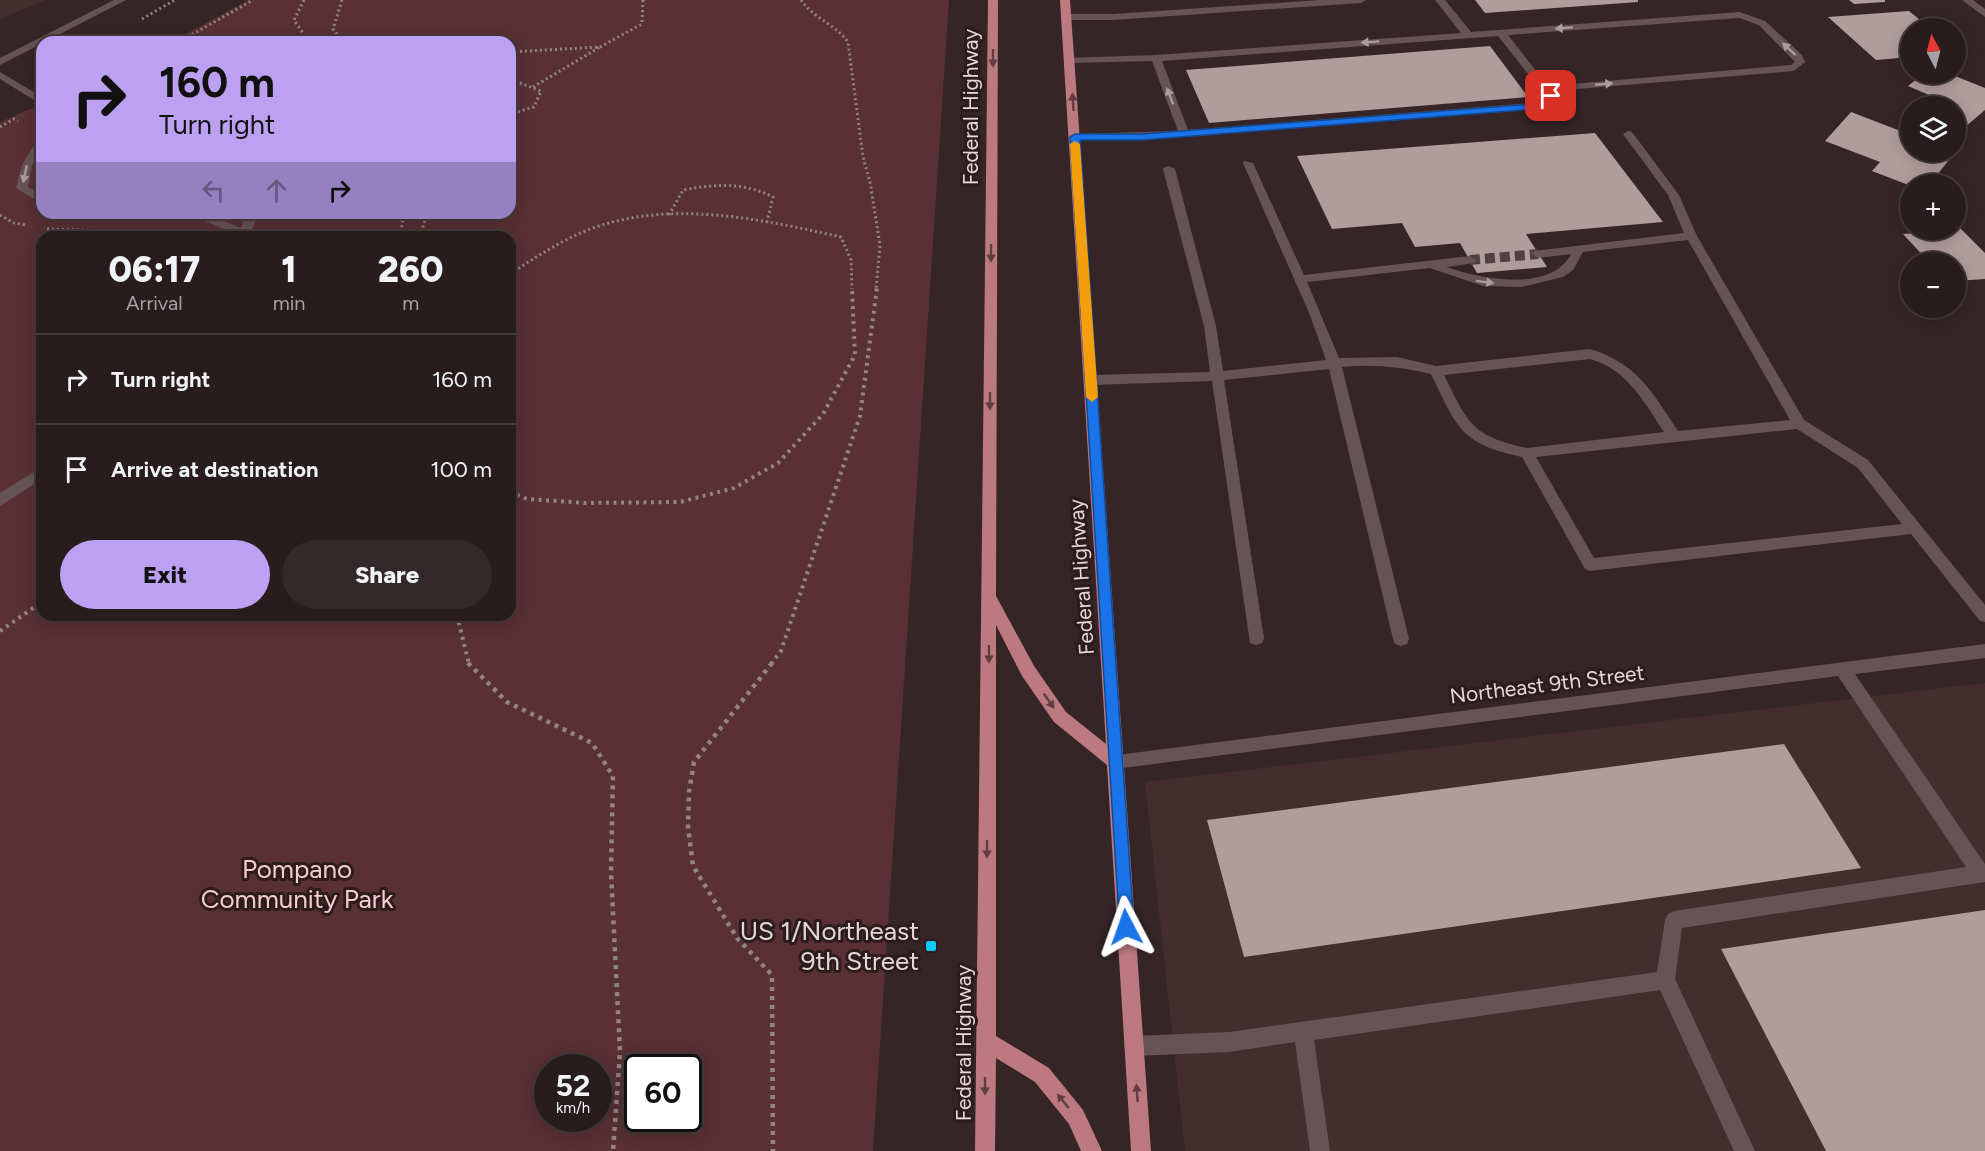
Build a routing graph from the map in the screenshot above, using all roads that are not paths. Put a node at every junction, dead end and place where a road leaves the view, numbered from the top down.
1 (121, 0) edge
2 (993, 0) edge
3 (1065, 0) edge
4 (1149, 0) edge
5 (1361, 0) edge
6 (1440, 0) edge
7 (1967, 0) edge
8 (1152, 14) junction
9 (1985, 14) edge
10 (1067, 17) junction
11 (1501, 33) junction
12 (1468, 35) junction
13 (51, 36) edge
14 (36, 44) edge
15 (1156, 58) junction
16 (1070, 60) junction
17 (0, 62) edge
18 (0, 75) edge
19 (1546, 89) junction
20 (36, 98) edge
21 (1184, 133) junction
22 (1628, 134) dead end
23 (1075, 137) junction
24 (36, 151) edge
25 (1248, 163) dead end
26 (1169, 169) dead end
27 (36, 196) edge
28 (208, 219) edge
29 (234, 231) edge
30 (1691, 236) junction
31 (1580, 249) junction
32 (1538, 254) tunnel mouth
33 (1470, 260) tunnel mouth
34 (1429, 264) junction
35 (1300, 279) junction
36 (1334, 363) junction
37 (1436, 371) junction
38 (1218, 375) junction
39 (1091, 380) junction
40 (1799, 424) junction
41 (1674, 436) junction
42 (1527, 453) junction
43 (36, 476) edge
44 (0, 500) edge
45 (1914, 528) junction
46 (989, 596) junction
47 (1985, 616) edge
48 (1256, 638) dead end
49 (1401, 639) dead end
50 (1985, 651) edge
51 (1842, 669) junction
52 (1115, 761) junction
53 (1983, 873) edge
54 (1665, 980) junction
55 (1303, 1032) junction
56 (986, 1041) junction
57 (1134, 1046) junction
58 (985, 1151) edge
59 (1092, 1151) edge
60 (1141, 1151) edge
61 (1320, 1151) edge
62 (1745, 1151) edge

1 - 13 street
2 -> 46 main road, Federal Highway
3 - 10 main road, Federal Highway
4 - 8 street
5 - 8 street
6 - 12 street
7 - 9 street
8 - 10 street
10 - 16 main road, Federal Highway
11 - 12 street
11 - 19 street
19 -> 11 street
12 -> 15 street
14 - 17 street
15 - 16 street
21 -> 15 street
23 -> 16 main road, Federal Highway
18 - 20 street
19 - 21 street
21 - 23 street
22 - 30 street
23 - 39 main road, Federal Highway
24 -> 27 street
25 - 35 street
26 - 38 street
28 - 29 street
30 - 31 street
30 - 40 street
31 - 32 street
34 -> 31 street
33 - 34 street
34 - 35 street
35 - 36 street
36 - 37 street
36 - 38 street
36 - 49 street
37 - 41 street
37 - 42 street
38 - 39 street
38 - 48 street
39 - 52 main road, Federal Highway
40 - 41 street
40 - 45 street
41 - 42 street
42 - 45 street
43 - 44 street
45 - 47 street
46 -> 52 main road
46 -> 56 main road, Federal Highway
50 - 51 street, Northeast 9th Street
51 - 52 street, Northeast 9th Street
51 - 53 street
52 - 57 main road, Federal Highway
53 - 54 street
54 - 55 street
54 - 62 street
55 - 57 street
55 - 61 street
56 -> 58 main road, Federal Highway
59 -> 56 main road
60 -> 57 main road, Federal Highway

